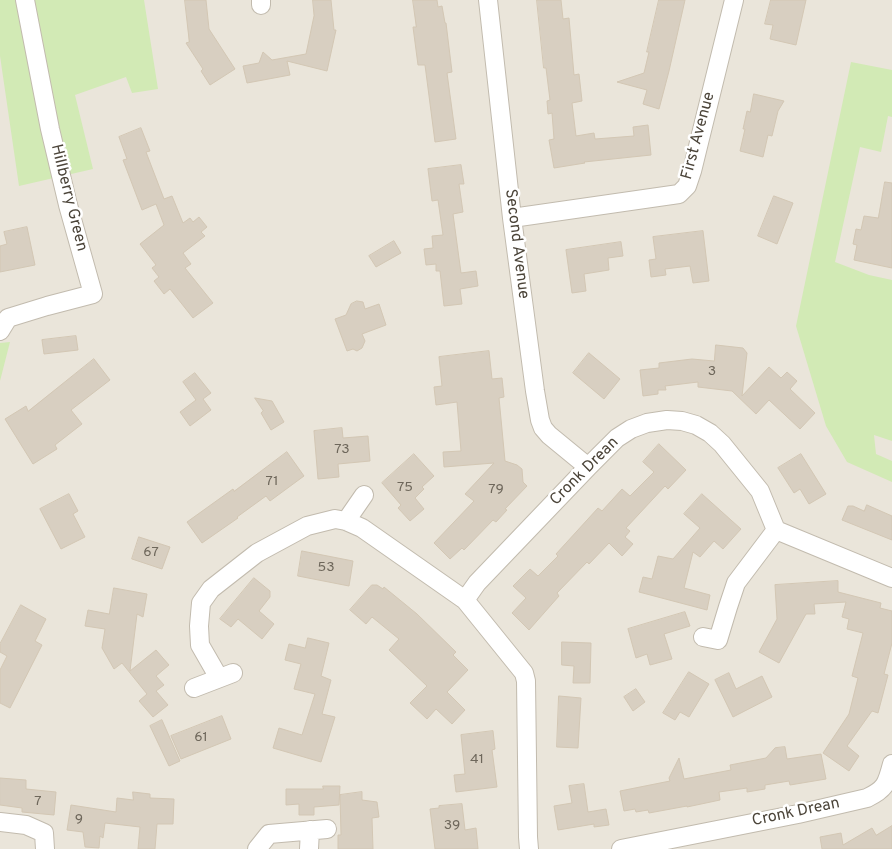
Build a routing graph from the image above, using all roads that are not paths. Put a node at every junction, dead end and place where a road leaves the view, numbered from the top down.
1 (25, 0) edge
2 (488, 0) edge
3 (734, 0) edge
4 (512, 218) junction
5 (0, 331) edge
6 (588, 467) junction
7 (364, 495) dead end
8 (346, 521) junction
9 (776, 530) junction
10 (892, 578) edge
11 (465, 600) junction
12 (718, 641) dead end
13 (194, 688) dead end
14 (892, 764) edge
15 (0, 822) edge
16 (45, 849) edge
17 (257, 849) edge
18 (309, 849) edge
19 (529, 849) edge
20 (621, 849) edge

1 - 5 street, Hillberry Green
2 - 4 street, Second Avenue
3 - 4 street, First Avenue
4 - 6 street, Second Avenue
6 - 9 street, Cronk Drean
6 - 11 street, Cronk Drean
7 - 8 street
8 - 11 street
8 - 13 street
9 - 10 street
9 - 12 street
11 - 19 street
14 - 20 street, Cronk Drean
15 - 16 street
17 - 18 street

